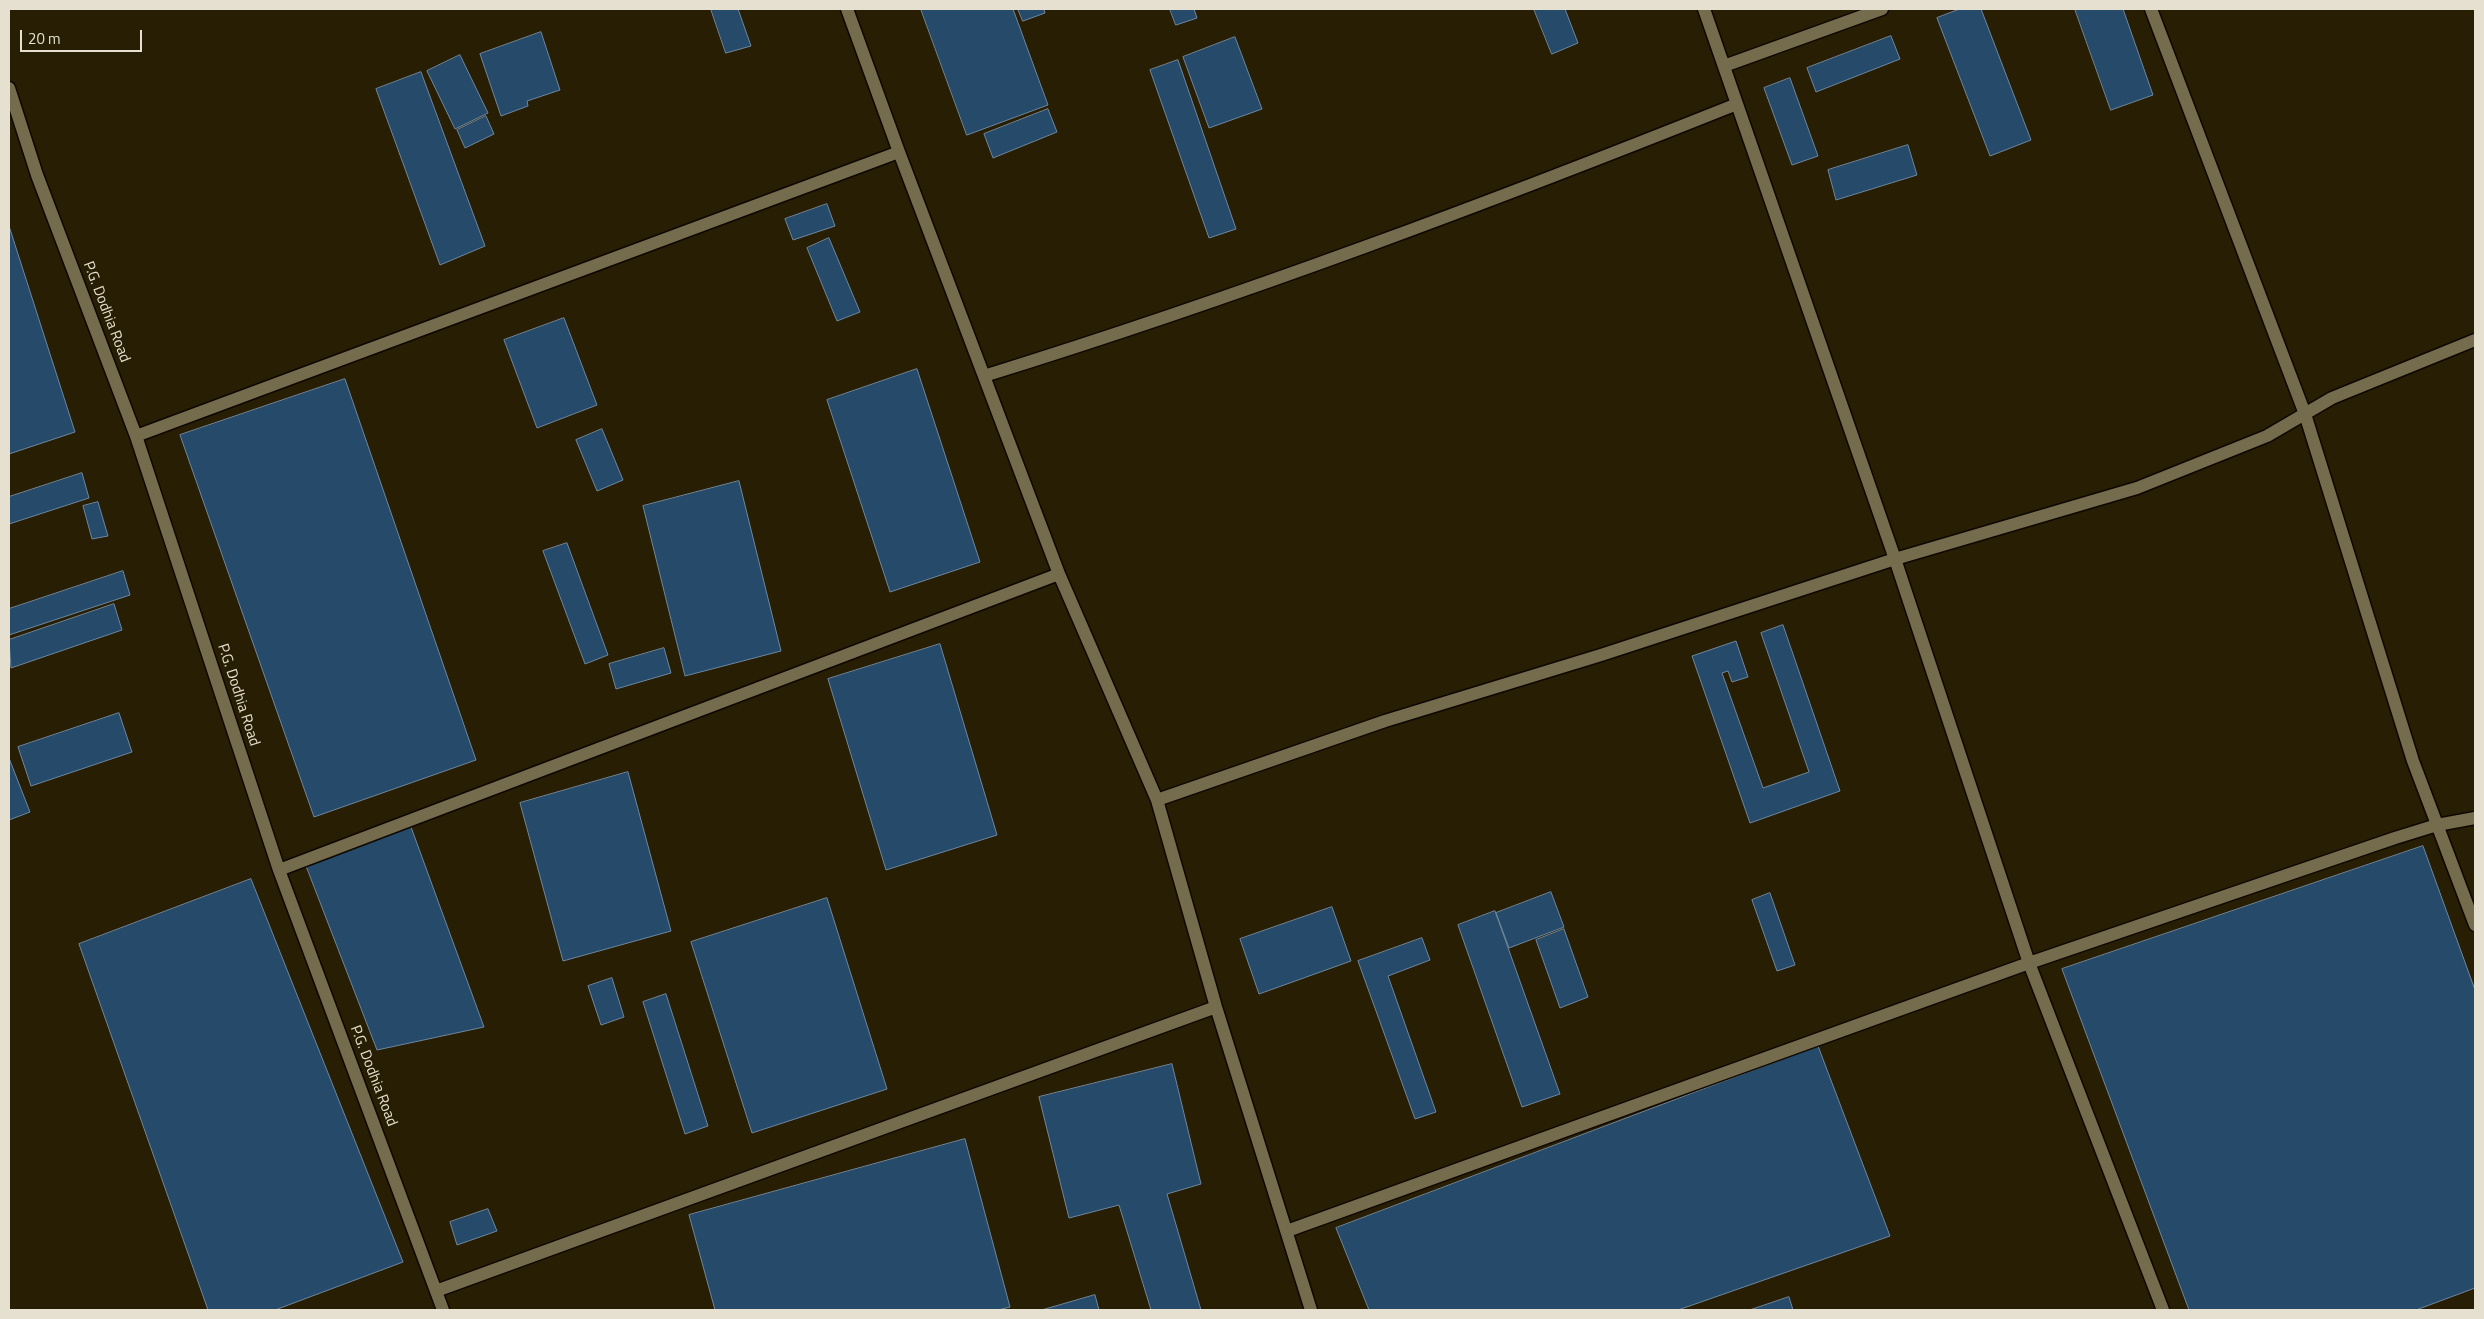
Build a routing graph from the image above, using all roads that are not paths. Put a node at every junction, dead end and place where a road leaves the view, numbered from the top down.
1 (848, 9) edge
2 (1704, 9) edge
3 (1882, 9) edge
4 (2151, 9) edge
5 (1724, 66) junction
6 (9, 88) edge
7 (1737, 104) junction
8 (899, 152) junction
9 (2475, 340) edge
10 (984, 376) junction
11 (2305, 414) junction
12 (136, 436) junction
13 (1895, 559) junction
14 (1060, 574) junction
15 (1157, 800) junction
16 (2475, 818) edge
17 (2438, 826) junction
18 (279, 870) junction
19 (2475, 926) edge
20 (2029, 963) junction
21 (1216, 1007) junction
22 (1287, 1231) junction
23 (436, 1292) junction
24 (443, 1310) edge
25 (1312, 1310) edge
26 (2163, 1310) edge

1 - 8 street
2 - 5 street
3 - 5 street
4 - 11 street
5 - 7 street
6 - 12 street, P.G. Dodhia Road
7 - 10 street
7 - 13 street
8 - 10 street
8 - 12 street
9 - 11 street
10 - 14 street
11 - 13 street
11 - 17 street
12 - 18 street, P.G. Dodhia Road
13 - 15 street
13 - 20 street
14 - 15 street
14 - 18 street
15 - 21 street
16 - 17 street
17 - 19 street
17 - 20 street
18 - 23 street, P.G. Dodhia Road
20 - 22 street
20 - 26 street
21 - 22 street
21 - 23 street
22 - 25 street
23 - 24 street, P.G. Dodhia Road

